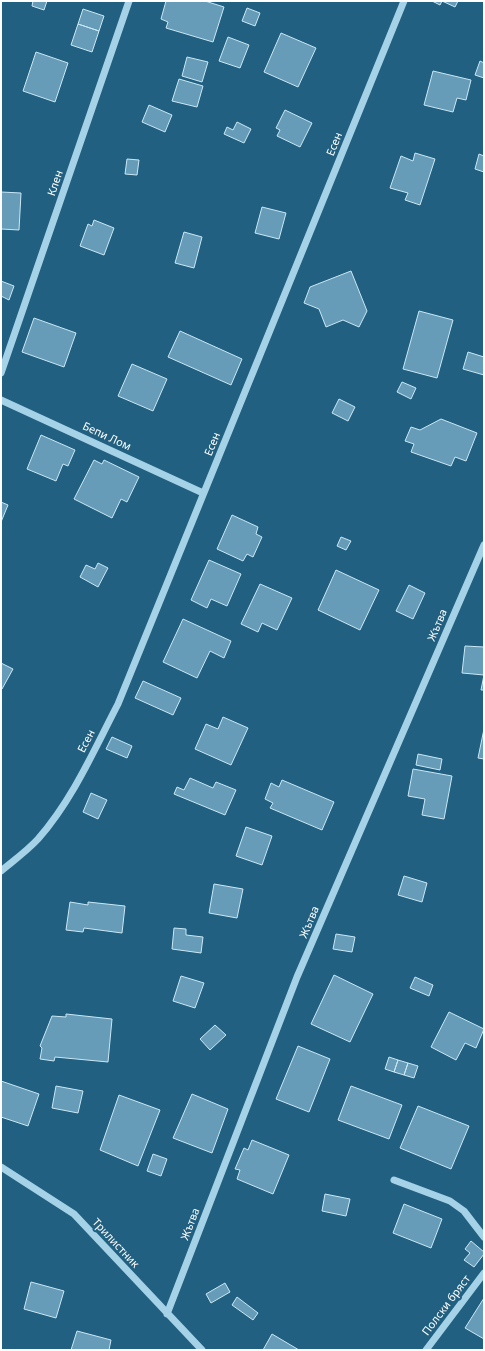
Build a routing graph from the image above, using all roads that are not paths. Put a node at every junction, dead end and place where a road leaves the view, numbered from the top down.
1 (129, 1) edge
2 (404, 1) edge
3 (1, 373) edge
4 (1, 400) edge
5 (203, 493) junction
6 (484, 545) edge
7 (1, 871) edge
8 (1, 1167) edge
9 (394, 1180) dead end
10 (484, 1237) edge
11 (484, 1273) edge
12 (167, 1314) junction
13 (202, 1350) edge
14 (426, 1350) edge

1 - 3 street, Клен
2 - 5 street, Есен
4 - 5 street, Бепи Лом
5 - 7 street, Есен
6 - 12 street, Жътва
8 - 12 street, Трилистник
9 - 10 street
11 - 14 street, Полски бряст
12 - 13 street, Трилистник

